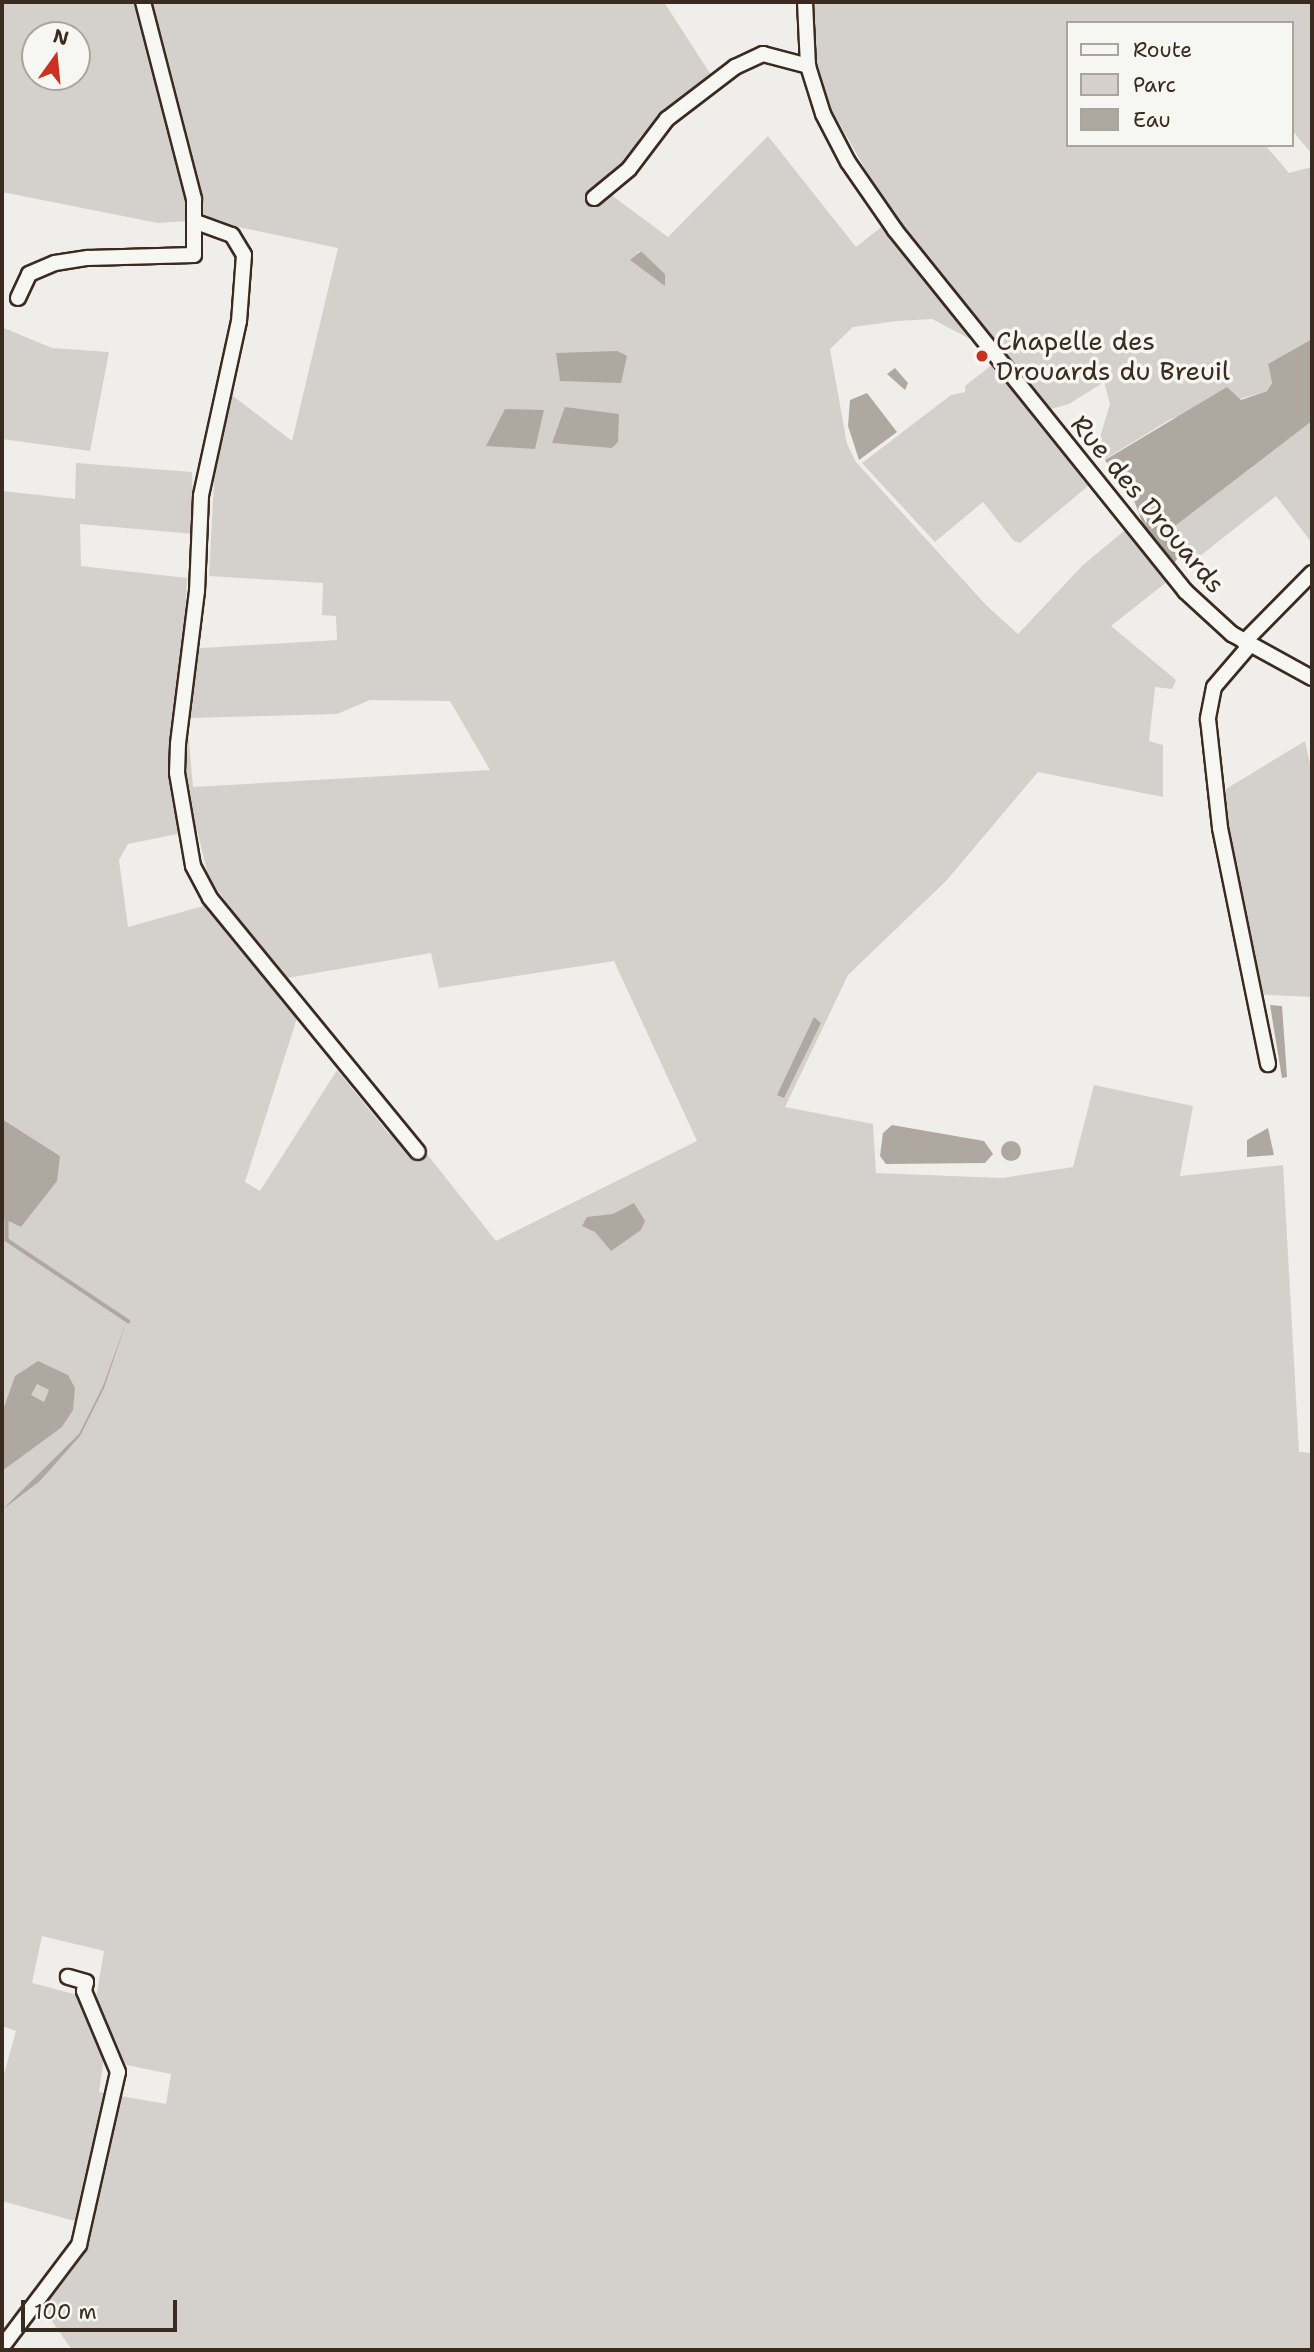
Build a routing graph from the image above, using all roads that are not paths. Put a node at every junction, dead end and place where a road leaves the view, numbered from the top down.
1 (144, 2) edge
2 (805, 2) edge
3 (808, 66) junction
4 (594, 198) dead end
5 (196, 222) junction
6 (19, 298) dead end
7 (1312, 573) edge
8 (1247, 643) junction
9 (1312, 678) edge
10 (1268, 1063) dead end
11 (418, 1152) dead end
12 (68, 1977) dead end
13 (2, 2347) edge

1 - 5 street
2 - 3 street, Rue des Drouards
3 - 4 street
3 - 8 street, Rue des Drouards
5 - 6 street
5 - 11 street
7 - 8 street
8 - 9 street, Rue des Drouards
8 - 10 street
12 - 13 street

